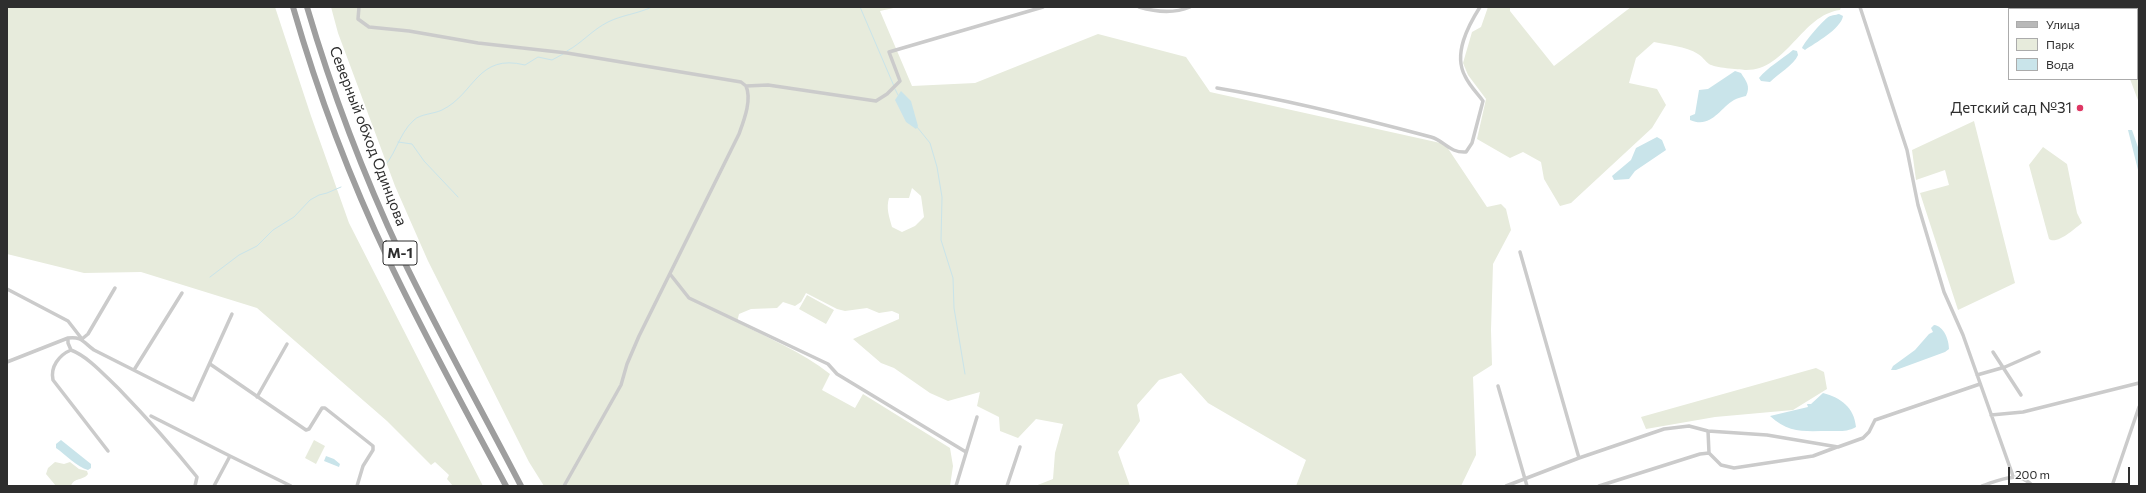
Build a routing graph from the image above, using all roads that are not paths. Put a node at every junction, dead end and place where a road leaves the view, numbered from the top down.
1 (293, 7) edge
2 (307, 7) edge
3 (359, 7) edge
4 (1043, 7) edge
5 (1139, 7) edge
6 (1190, 7) edge
7 (1480, 7) edge
8 (1860, 7) edge
9 (746, 86) junction
10 (1217, 88) dead end
11 (1520, 252) dead end
12 (670, 274) junction
13 (115, 288) dead end
14 (7, 289) edge
15 (182, 293) dead end
16 (232, 314) dead end
17 (68, 338) junction
18 (82, 339) junction
19 (287, 344) dead end
20 (71, 350) junction
21 (1993, 352) dead end
22 (2038, 352) dead end
23 (7, 362) edge
24 (210, 364) junction
25 (2003, 368) junction
26 (134, 370) junction
27 (1977, 375) junction
28 (2139, 383) edge
29 (1980, 384) junction
30 (1498, 386) dead end
31 (2021, 395) dead end
32 (257, 397) junction
33 (2139, 407) edge
34 (1990, 415) junction
35 (151, 416) dead end
36 (977, 417) dead end
37 (1708, 431) junction
38 (1838, 447) junction
39 (1020, 448) dead end
40 (108, 451) dead end
41 (966, 452) junction
42 (1709, 453) junction
43 (230, 456) junction
44 (1579, 458) junction
45 (2013, 476) junction
46 (1525, 479) junction
47 (195, 486) edge
48 (214, 486) edge
49 (291, 486) edge
50 (357, 486) edge
51 (506, 486) edge
52 (521, 486) edge
53 (564, 486) edge
54 (956, 486) edge
55 (1007, 486) edge
56 (1506, 486) edge
57 (1527, 486) edge
58 (1600, 486) edge
59 (1982, 486) edge
60 (2033, 486) edge
61 (2112, 486) edge

1 - 51 highway, Северный обход Одинцова / М-1
2 - 52 highway, Северный обход Одинцова / М-1
3 - 9 street
4 - 9 street
5 - 6 street
7 - 10 street
8 - 27 street
9 - 12 street
11 - 44 street
12 - 41 street
12 - 53 street
13 - 18 street
14 - 18 street
15 - 26 street
16 - 24 street
17 - 18 street
17 - 20 street
17 - 23 street
18 - 26 street
19 - 32 street
20 - 40 street
20 - 47 street
21 - 25 street
22 - 25 street
24 - 26 street
24 - 32 street
25 - 27 street
25 - 31 street
27 - 29 street
28 - 34 street
29 - 34 street
29 - 38 street
30 - 46 street
32 - 50 street
33 - 61 street
34 - 45 street
35 - 43 street
36 - 41 street
37 - 38 street
37 - 42 street
37 - 44 street
38 - 42 street
39 - 55 street
41 - 54 street
42 - 58 street
43 - 48 street
43 - 49 street
44 - 46 street
45 - 59 street
45 - 60 street
46 - 56 street
46 - 57 street

